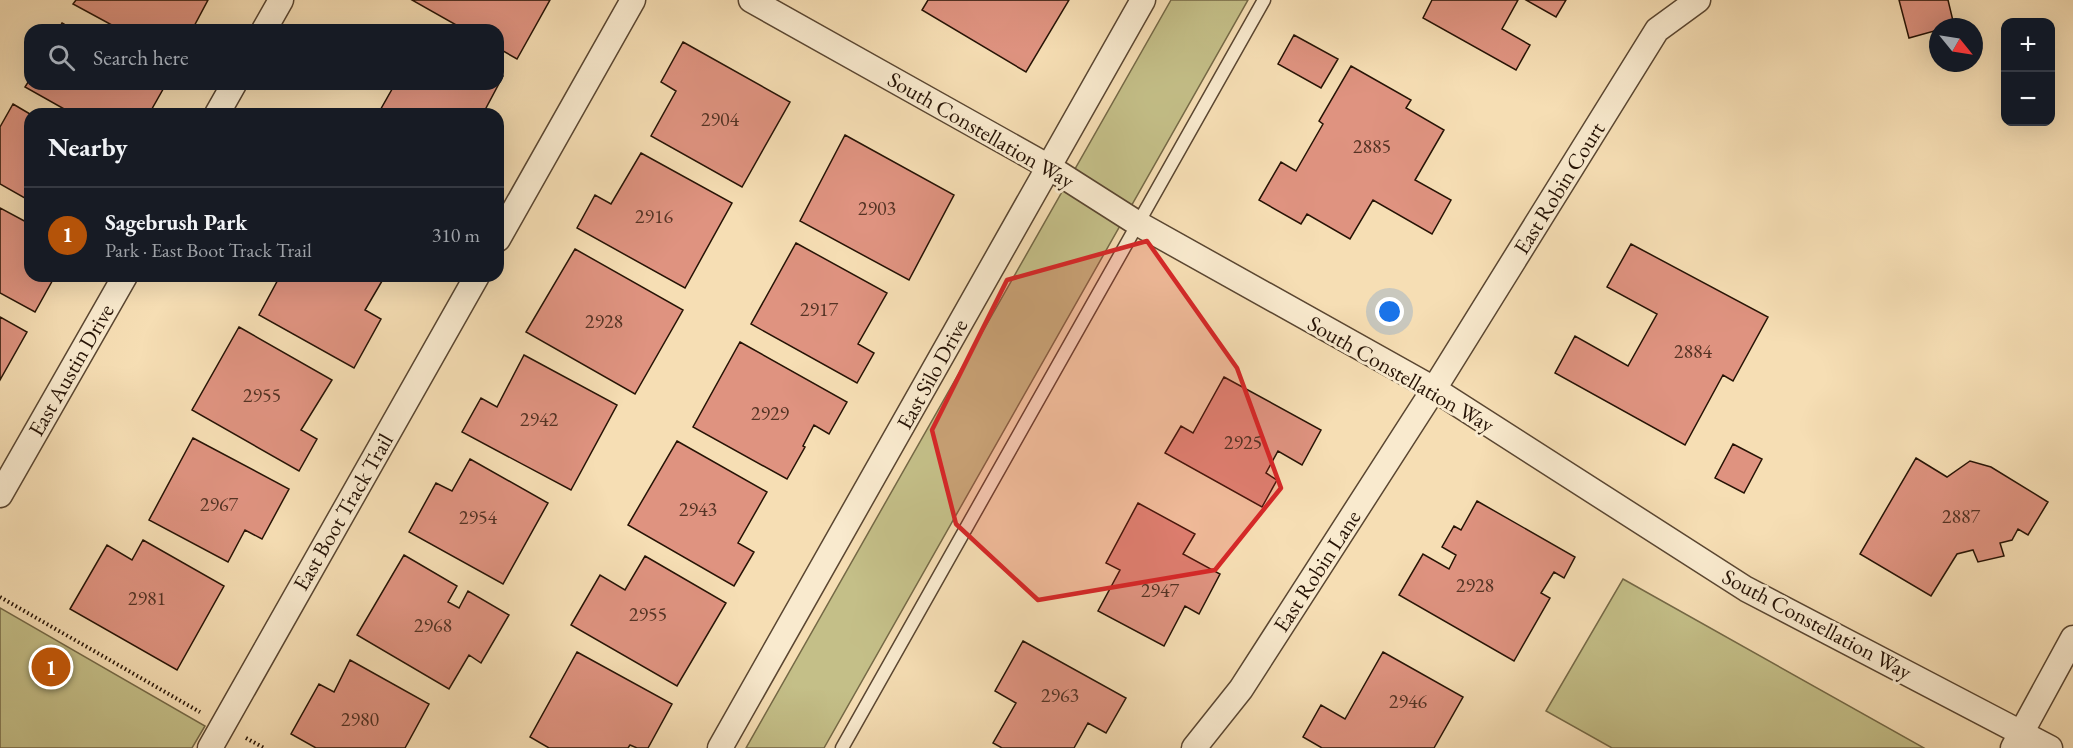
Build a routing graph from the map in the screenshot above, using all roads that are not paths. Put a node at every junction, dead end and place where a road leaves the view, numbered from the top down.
1 (281, 0) edge
2 (633, 0) edge
3 (752, 0) edge
4 (1143, 0) edge
5 (1263, 0) edge
6 (1698, 0) edge
7 (267, 24) edge
8 (231, 90) edge
9 (220, 108) edge
10 (1049, 167) junction
11 (1137, 223) junction
12 (504, 228) edge
13 (122, 282) edge
14 (474, 282) edge
15 (1434, 389) junction
16 (0, 495) edge
17 (2073, 638) edge
18 (2018, 740) edge
19 (210, 748) edge
20 (720, 748) edge
21 (842, 748) edge
22 (1194, 748) edge
23 (2050, 748) edge

1 - 7 street
2 - 12 street
3 - 10 street, South Constellation Way
4 - 10 street, East Silo Drive
5 - 11 lane
6 - 15 street, East Robin Court
8 - 9 street
10 - 11 street, South Constellation Way
10 - 20 street, East Silo Drive
11 - 15 street, South Constellation Way
11 - 21 lane
13 - 16 street, East Austin Drive
14 - 19 street, East Boot Track Trail
15 - 18 street, South Constellation Way
15 - 22 street, East Robin Lane
17 - 18 street
18 - 23 street, South Constellation Way

